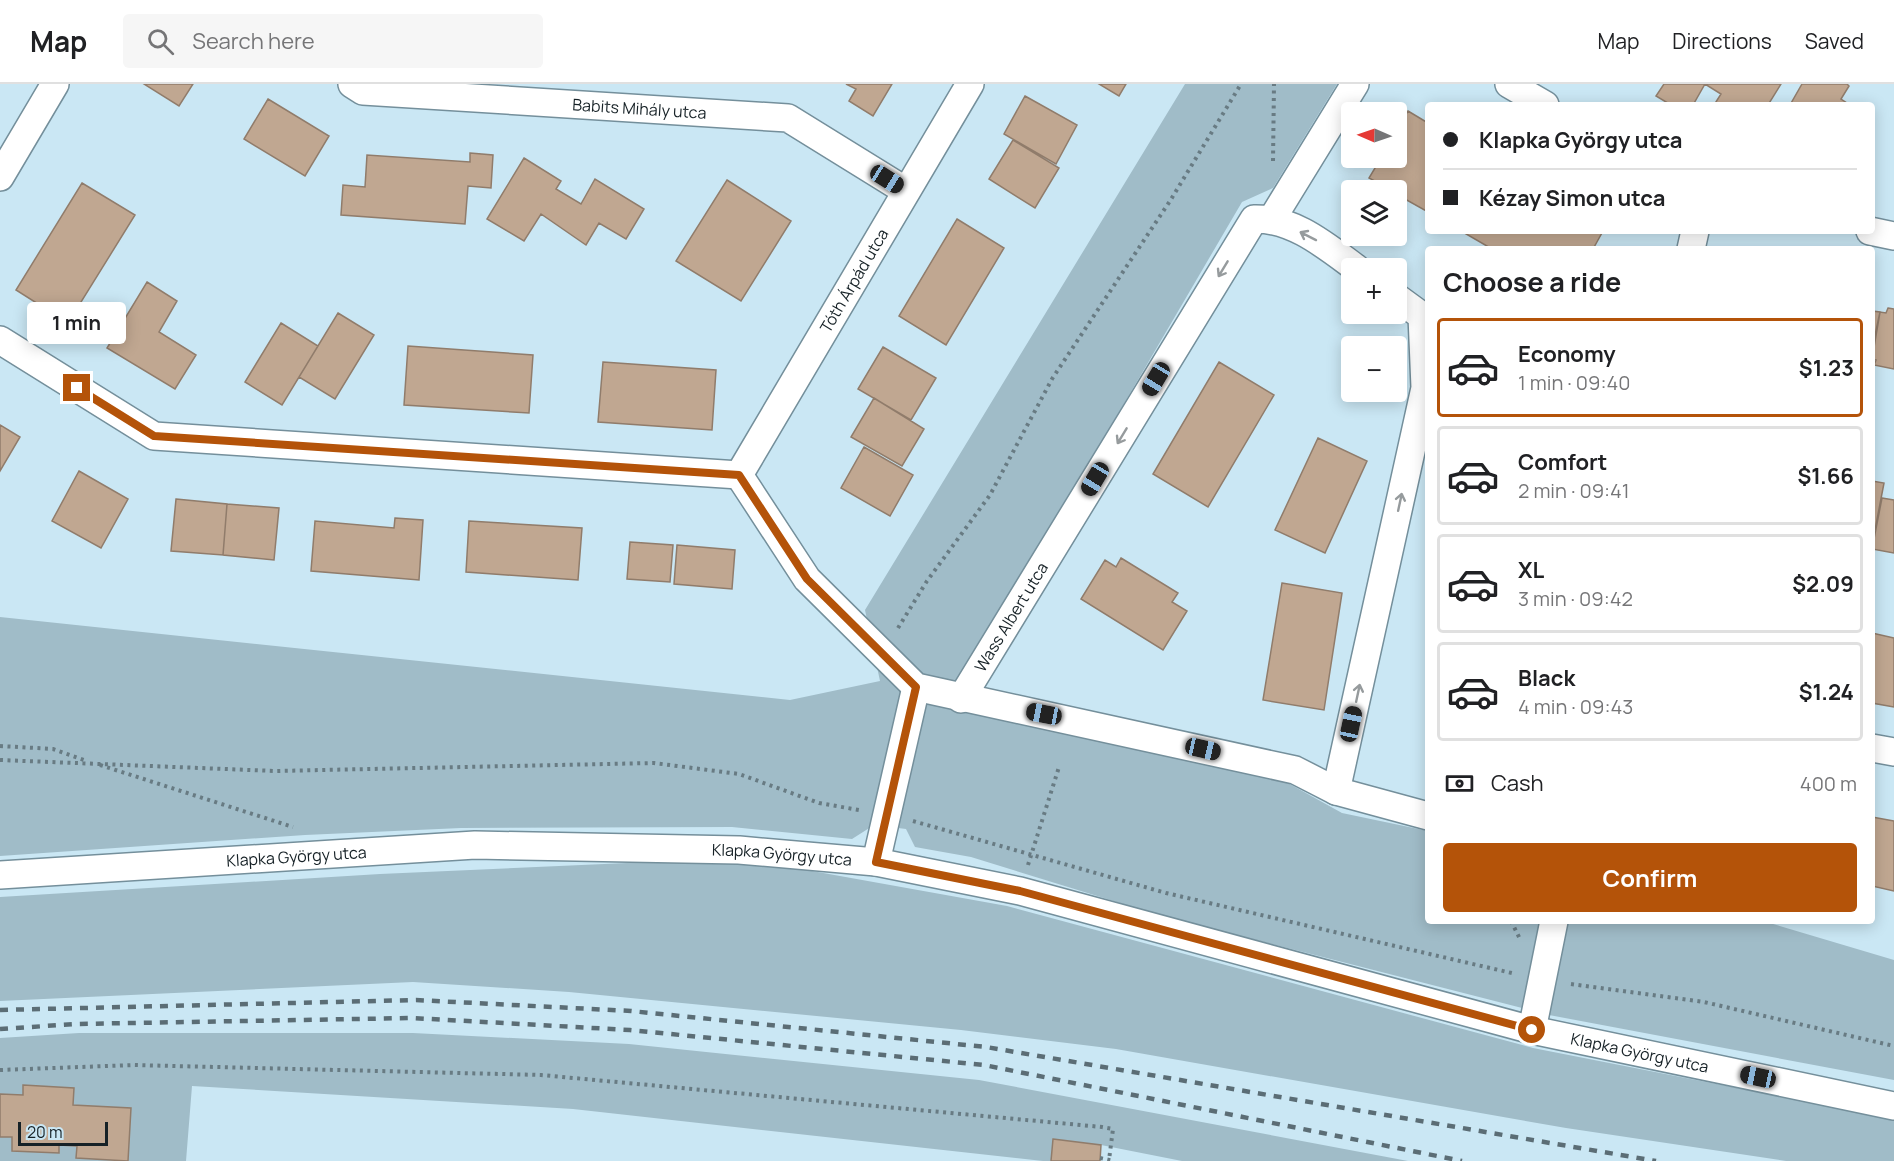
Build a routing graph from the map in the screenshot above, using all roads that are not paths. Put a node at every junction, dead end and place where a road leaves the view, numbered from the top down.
1 (55, 84) edge
2 (352, 84) edge
3 (970, 84) edge
4 (1355, 84) edge
5 (1509, 84) edge
6 (1540, 102) edge
7 (0, 177) edge
8 (906, 191) junction
9 (1272, 219) junction
10 (1875, 232) edge
11 (1894, 236) edge
12 (1342, 258) edge
13 (1407, 305) edge
14 (0, 340) edge
15 (739, 475) junction
16 (916, 687) junction
17 (961, 699) junction
18 (1875, 749) edge
19 (1894, 752) edge
20 (1336, 791) junction
21 (1417, 813) edge
22 (876, 862) junction
23 (0, 875) edge
24 (1553, 924) edge
25 (1532, 1030) junction
26 (1894, 1106) edge

1 - 7 street
2 - 8 street, Babits Mihály utca
3 - 8 street, Tóth Árpád utca
4 - 9 street
5 - 6 street
8 - 15 street, Tóth Árpád utca
12 -> 9 street
9 -> 17 street, Wass Albert utca
10 - 11 street
20 -> 13 street
14 - 15 street
15 - 16 street
16 - 17 street
16 - 22 street
17 - 20 street
18 - 19 street
20 - 21 street
22 - 23 street, Klapka György utca
22 - 25 street, Klapka György utca
24 - 25 street
25 - 26 street, Klapka György utca

